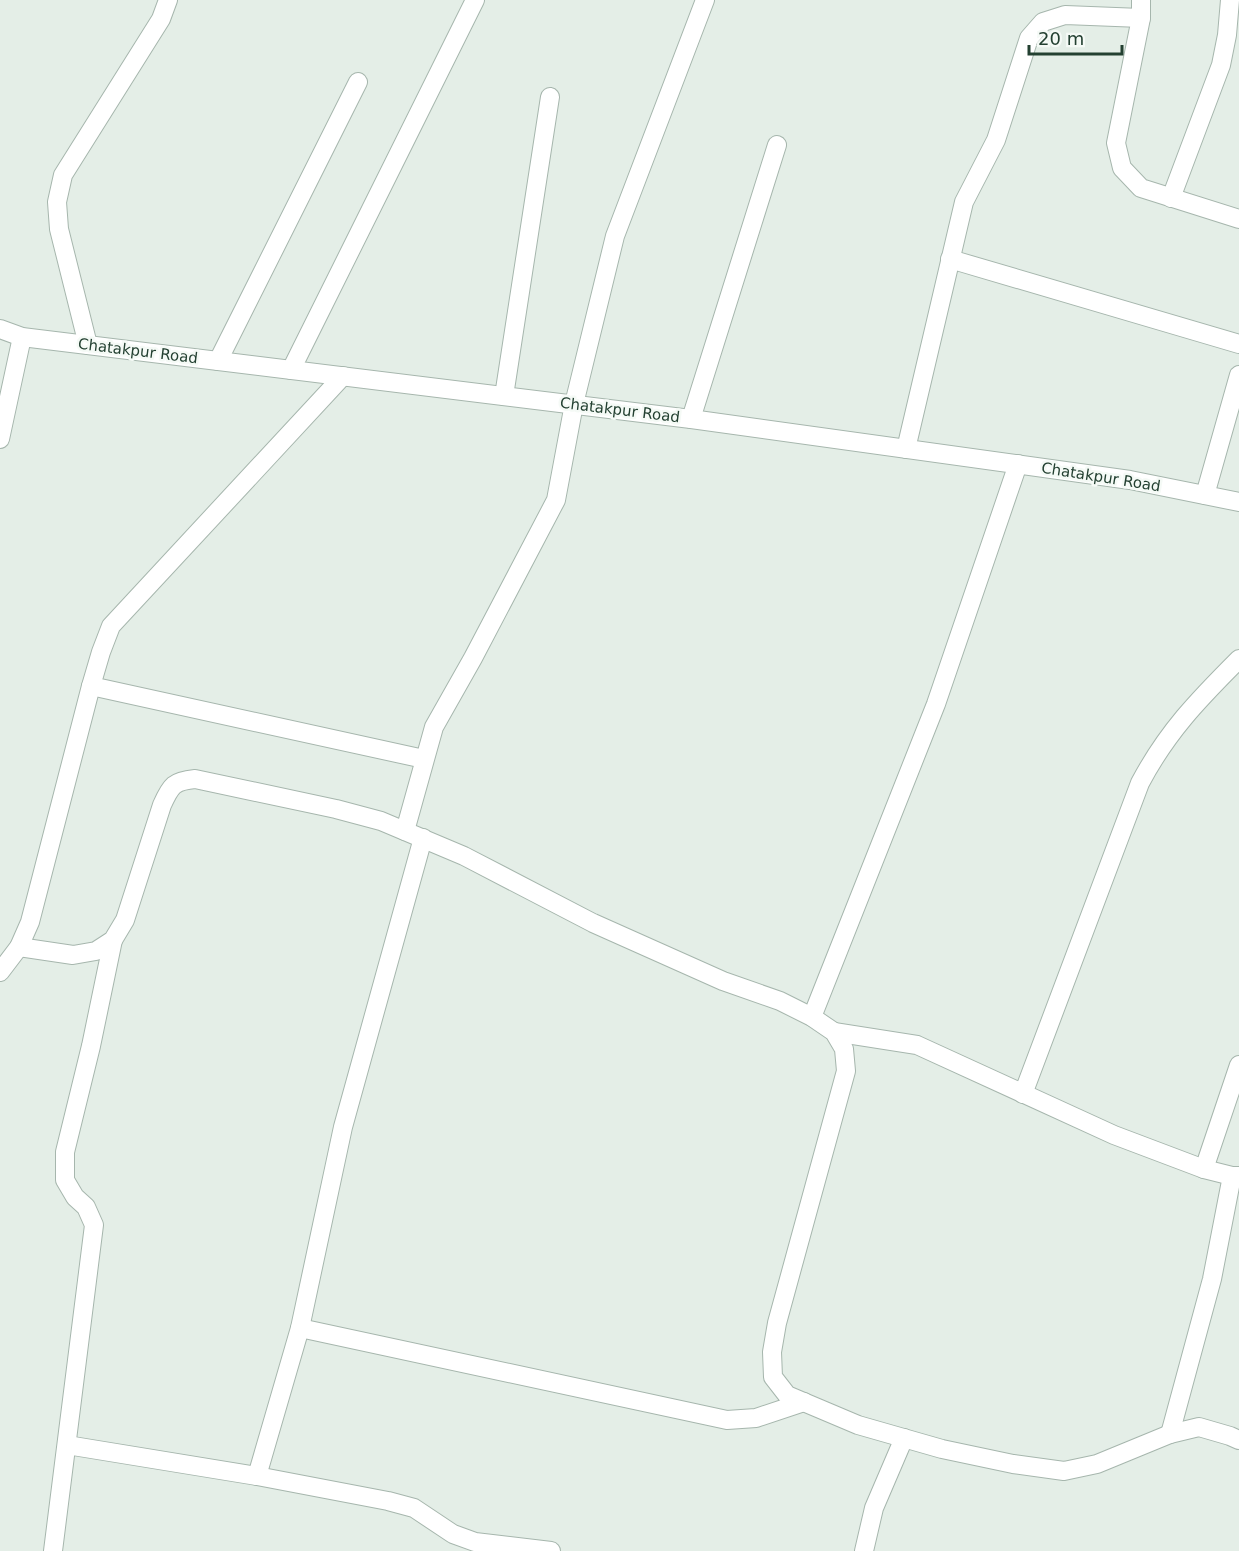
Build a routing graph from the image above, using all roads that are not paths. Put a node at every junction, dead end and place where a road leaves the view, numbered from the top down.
1 (168, 0) edge
2 (475, 0) edge
3 (705, 0) edge
4 (1230, 0) edge
5 (1141, 9) edge
6 (358, 82) dead end
7 (550, 97) dead end
8 (777, 145) dead end
9 (1171, 198) junction
10 (1239, 219) edge
11 (950, 259) junction
12 (0, 329) edge
13 (22, 337) junction
14 (1239, 344) edge
15 (88, 345) junction
16 (218, 361) junction
17 (291, 370) junction
18 (1239, 375) edge
19 (343, 376) junction
20 (504, 396) junction
21 (574, 404) junction
22 (691, 420) junction
23 (0, 439) edge
24 (906, 449) junction
25 (1018, 464) junction
26 (1205, 495) junction
27 (1239, 502) edge
28 (1239, 659) edge
29 (91, 686) junction
30 (424, 759) junction
31 (405, 831) junction
32 (423, 838) junction
33 (113, 940) junction
34 (19, 947) junction
35 (0, 972) edge
36 (812, 1017) junction
37 (834, 1032) junction
38 (1239, 1065) edge
39 (1023, 1094) junction
40 (1204, 1169) junction
41 (1236, 1176) edge
42 (300, 1328) junction
43 (804, 1402) junction
44 (1170, 1434) junction
45 (904, 1438) junction
46 (1239, 1440) edge
47 (67, 1445) junction
48 (257, 1476) junction
49 (53, 1551) edge
50 (550, 1551) edge
51 (864, 1551) edge

1 - 15 street
2 - 17 street
3 - 21 street
4 - 9 street
5 - 9 street
5 - 11 street
6 - 16 street
7 - 20 street
8 - 22 street
9 - 10 street
11 - 14 street
11 - 24 street
12 - 13 street, Chatakpur Road
13 - 15 street, Chatakpur Road
13 - 23 street
15 - 16 street, Chatakpur Road
16 - 17 street, Chatakpur Road
17 - 19 street, Chatakpur Road
18 - 26 street
19 - 20 street, Chatakpur Road
19 - 29 street
20 - 21 street, Chatakpur Road
21 - 22 street, Chatakpur Road
21 - 30 street
22 - 24 street, Chatakpur Road
24 - 25 street, Chatakpur Road
25 - 26 street, Chatakpur Road
25 - 36 street
26 - 27 street, Chatakpur Road
28 - 39 street
29 - 30 street
29 - 34 street
30 - 31 street
31 - 32 street
31 - 33 street
32 - 36 street
32 - 42 street
33 - 34 street
33 - 47 street
34 - 35 street
36 - 37 street
37 - 39 street
37 - 43 street
38 - 40 street
39 - 40 street
40 - 41 street
41 - 44 street
42 - 43 street
42 - 48 street
43 - 45 street
44 - 45 street
44 - 46 street
45 - 51 street
47 - 48 street
47 - 49 street
48 - 50 street

